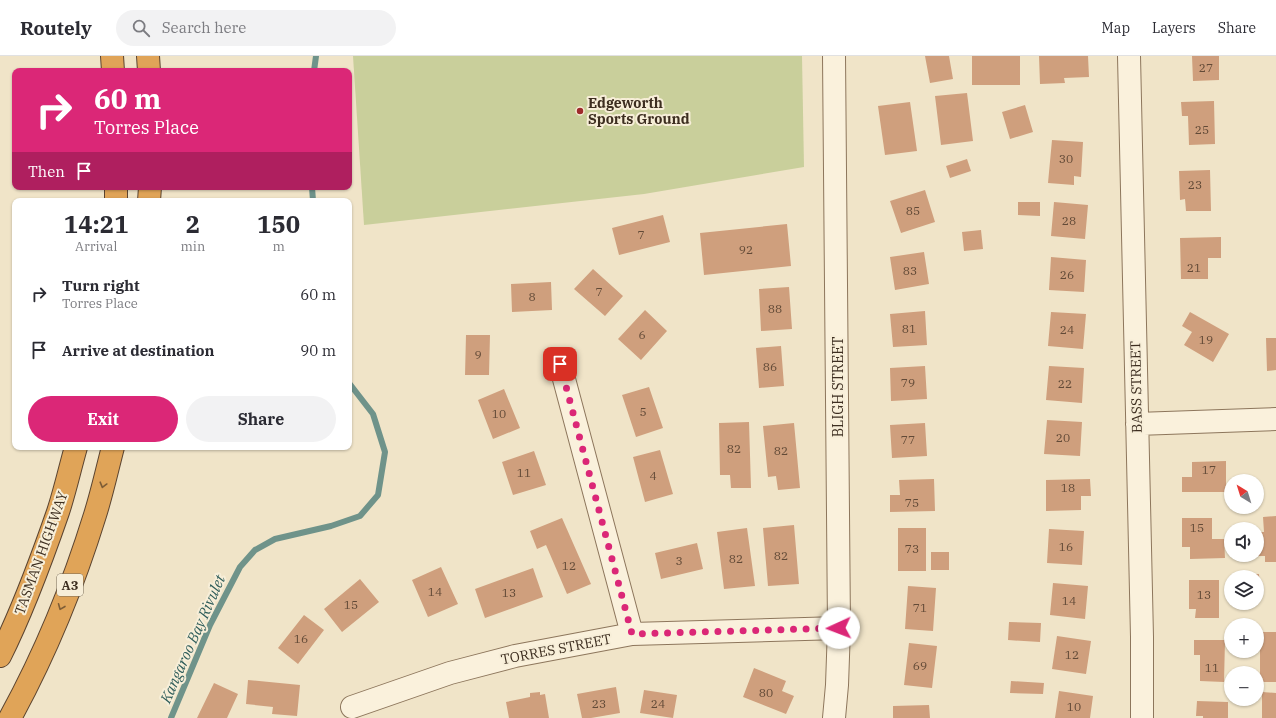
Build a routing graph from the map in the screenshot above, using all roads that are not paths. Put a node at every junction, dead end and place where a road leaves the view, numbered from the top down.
1 (112, 56) edge
2 (148, 56) edge
3 (834, 56) edge
4 (1129, 56) edge
5 (113, 68) edge
6 (149, 68) edge
7 (560, 364) dead end
8 (1276, 419) edge
9 (1137, 424) junction
10 (75, 450) edge
11 (112, 450) edge
12 (839, 628) junction
13 (632, 634) junction
14 (0, 656) edge
15 (352, 706) dead end
16 (10, 718) edge
17 (834, 718) edge
18 (1142, 718) edge

1 - 5 highway
2 - 6 highway
3 - 12 street, BLIGH STREET
4 - 9 street, BASS STREET
7 - 13 street
8 - 9 street
9 - 18 street, BASS STREET
10 - 14 highway, TASMAN HIGHWAY / A3
11 -> 16 highway, A3
12 - 13 street, TORRES STREET
12 - 17 street, BLIGH STREET
13 - 15 street, TORRES STREET

